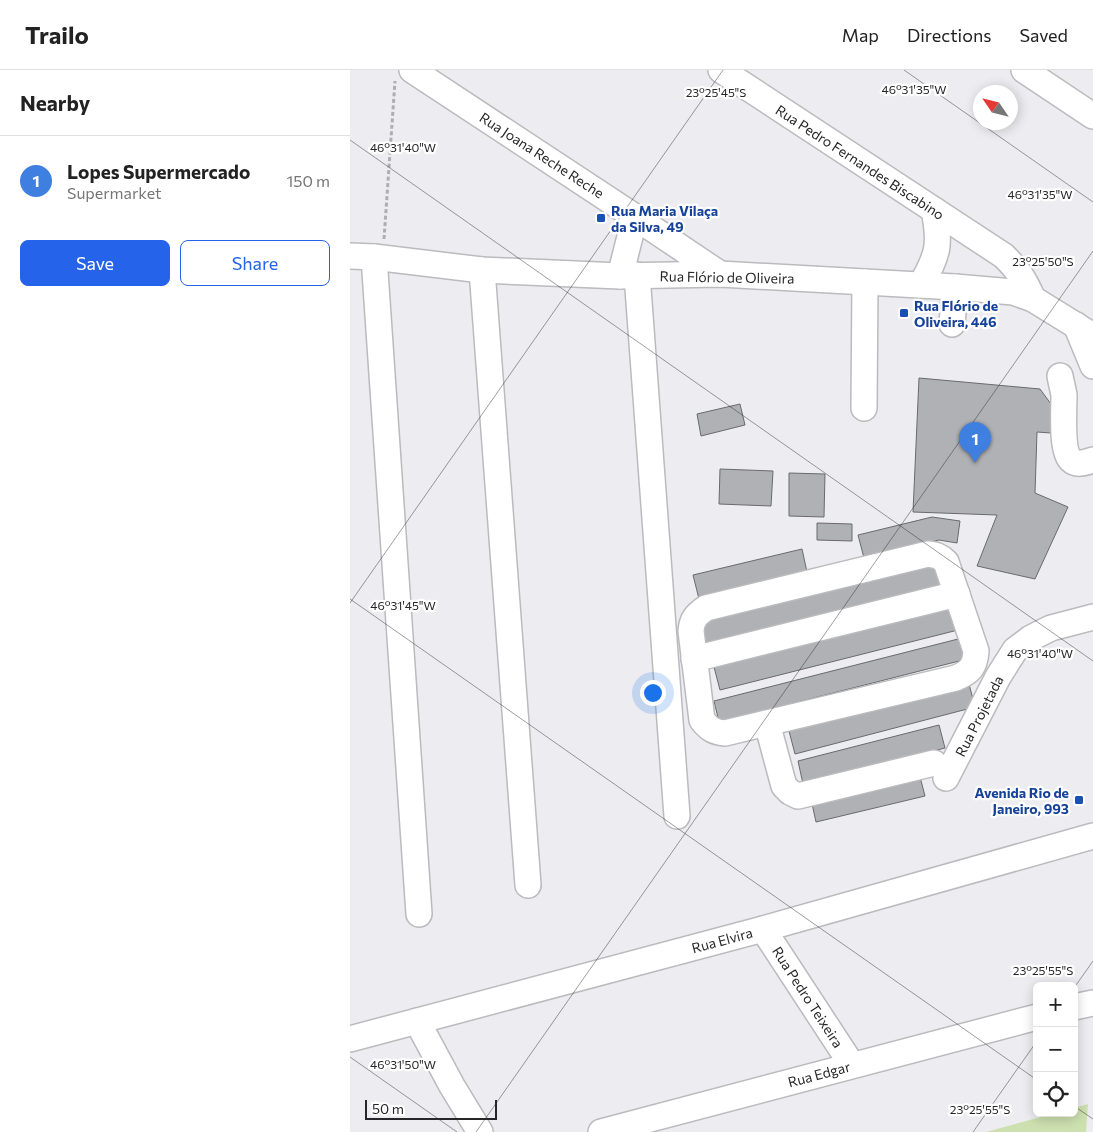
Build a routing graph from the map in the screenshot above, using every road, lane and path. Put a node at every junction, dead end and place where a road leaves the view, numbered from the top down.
1 (721, 70) edge
2 (1024, 70) edge
3 (404, 75) edge
4 (1093, 116) edge
5 (934, 210) junction
6 (635, 217) junction
7 (975, 238) junction
8 (369, 257) edge
9 (482, 270) junction
10 (720, 274) junction
11 (628, 276) junction
12 (865, 282) junction
13 (920, 286) junction
14 (956, 287) junction
15 (995, 291) junction
16 (1033, 299) junction
17 (952, 324) dead end
18 (1084, 331) edge
19 (1093, 366) edge
20 (1060, 376) dead end
21 (864, 408) dead end
22 (1093, 460) edge
23 (957, 594) junction
24 (1093, 617) edge
25 (694, 659) junction
26 (972, 668) junction
27 (998, 677) junction
28 (767, 723) junction
29 (677, 816) dead end
30 (1093, 836) edge
31 (528, 886) dead end
32 (420, 914) dead end
33 (764, 929) junction
34 (1093, 1002) edge
35 (1078, 1006) edge
36 (1033, 1018) edge
37 (417, 1020) junction
38 (350, 1039) edge
39 (852, 1065) junction
40 (480, 1132) edge
41 (601, 1132) edge

1 - 5 street, Rua Pedro Fernandes Biscabino
2 - 4 street
3 - 6 street, Rua Joana Reche Reche
3 - 8 path
5 - 7 street, Rua Pedro Fernandes Biscabino
5 - 13 street
6 - 10 street, Rua Joana Reche Reche
6 - 11 street
7 - 15 street
7 - 16 street
8 - 9 street, Rua Flório de Oliveira
8 - 32 street
9 - 11 street, Rua Flório de Oliveira
9 - 31 street
10 - 11 street, Rua Flório de Oliveira
10 - 12 street, Rua Flório de Oliveira
11 - 29 street
12 - 13 street, Rua Flório de Oliveira
12 - 21 street
13 - 14 street, Rua Flório de Oliveira
14 - 15 street, Rua Flório de Oliveira
14 - 17 street
15 - 16 street, Rua Flório de Oliveira
16 - 18 street, Rua Flório de Oliveira
18 - 19 street
20 - 22 street
23 - 25 street
23 - 25 street
23 - 26 street
24 - 27 street, Rua Projetada
25 - 28 street
26 - 27 street
26 - 28 street
27 - 28 street, Rua Projetada
30 - 33 street, Rua Elvira
33 - 37 street, Rua Elvira
33 - 39 street, Rua Pedro Teixeira
34 - 35 street
36 - 39 street, Rua Edgar
37 - 38 street, Rua Elvira
37 - 40 street
39 - 41 street, Rua Edgar

